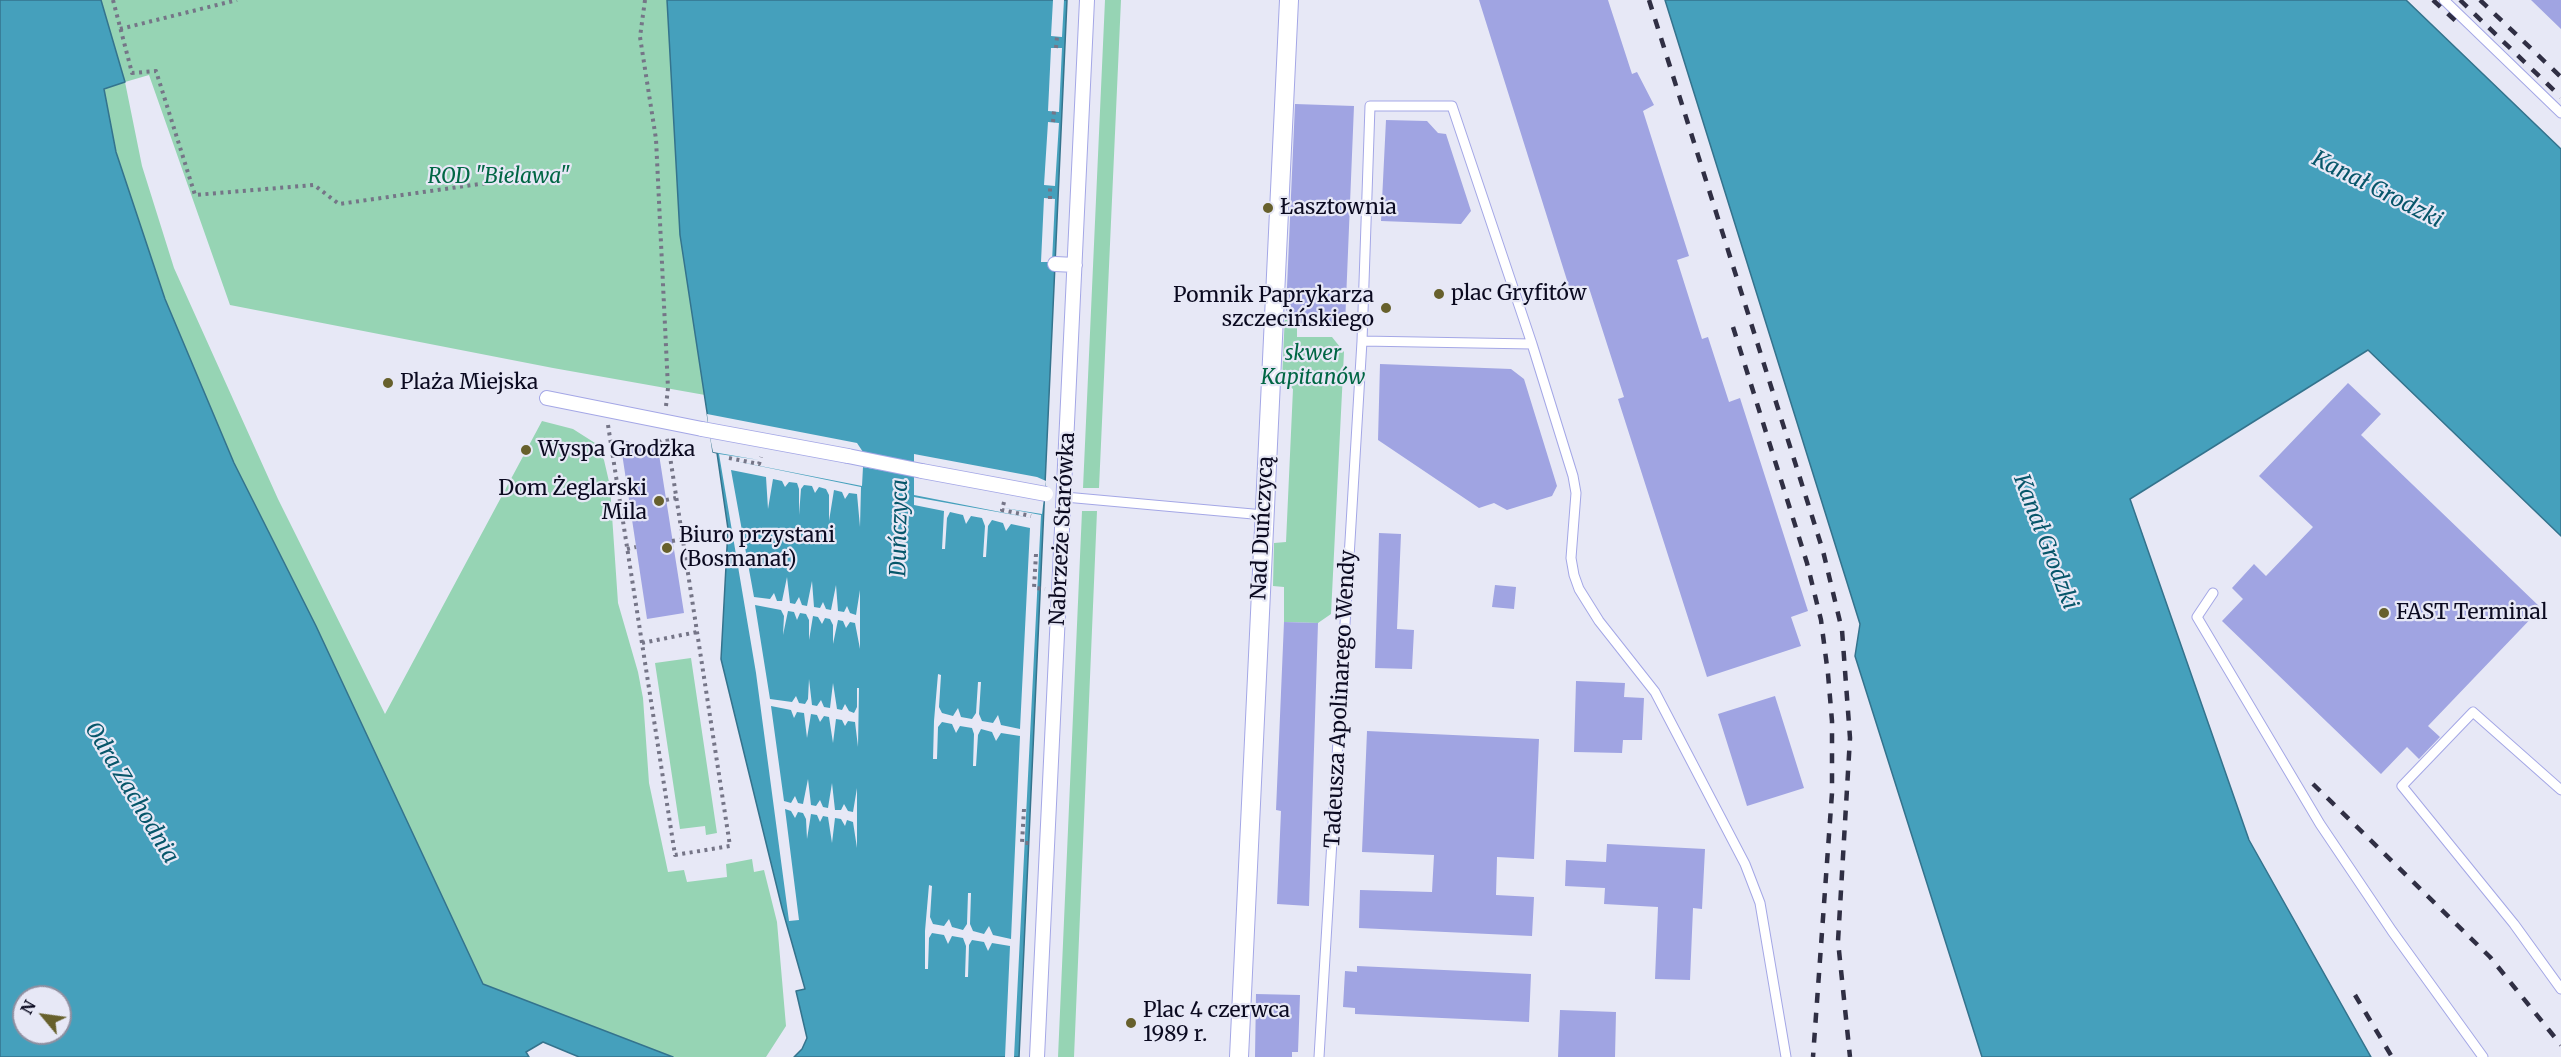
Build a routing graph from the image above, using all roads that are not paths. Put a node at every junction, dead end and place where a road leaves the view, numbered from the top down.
1 (1087, 0) edge
2 (1289, 0) edge
3 (2444, 0) edge
4 (2561, 113) edge
5 (1055, 264) dead end
6 (1075, 265) junction
7 (1362, 341) junction
8 (1532, 344) junction
9 (547, 398) dead end
10 (1065, 497) junction
11 (1264, 515) junction
12 (2213, 593) dead end
13 (2561, 790) edge
14 (2561, 989) edge
15 (1037, 1057) edge
16 (1239, 1057) edge
17 (1319, 1057) edge
18 (1786, 1057) edge
19 (2482, 1057) edge

1 - 6 street, Nabrzeże Starówka
2 - 11 street, Nad Duńczycą
3 - 4 lane
5 - 6 street
6 - 10 street, Nabrzeże Starówka
7 - 8 lane
7 - 8 lane, Tadeusza Apolinarego Wendy
7 - 17 lane, Tadeusza Apolinarego Wendy
8 - 18 lane
9 - 10 street, bridge
10 - 11 lane
10 - 15 street, Nabrzeże Starówka
11 - 16 street, Nad Duńczycą
12 - 19 lane
13 - 14 lane

